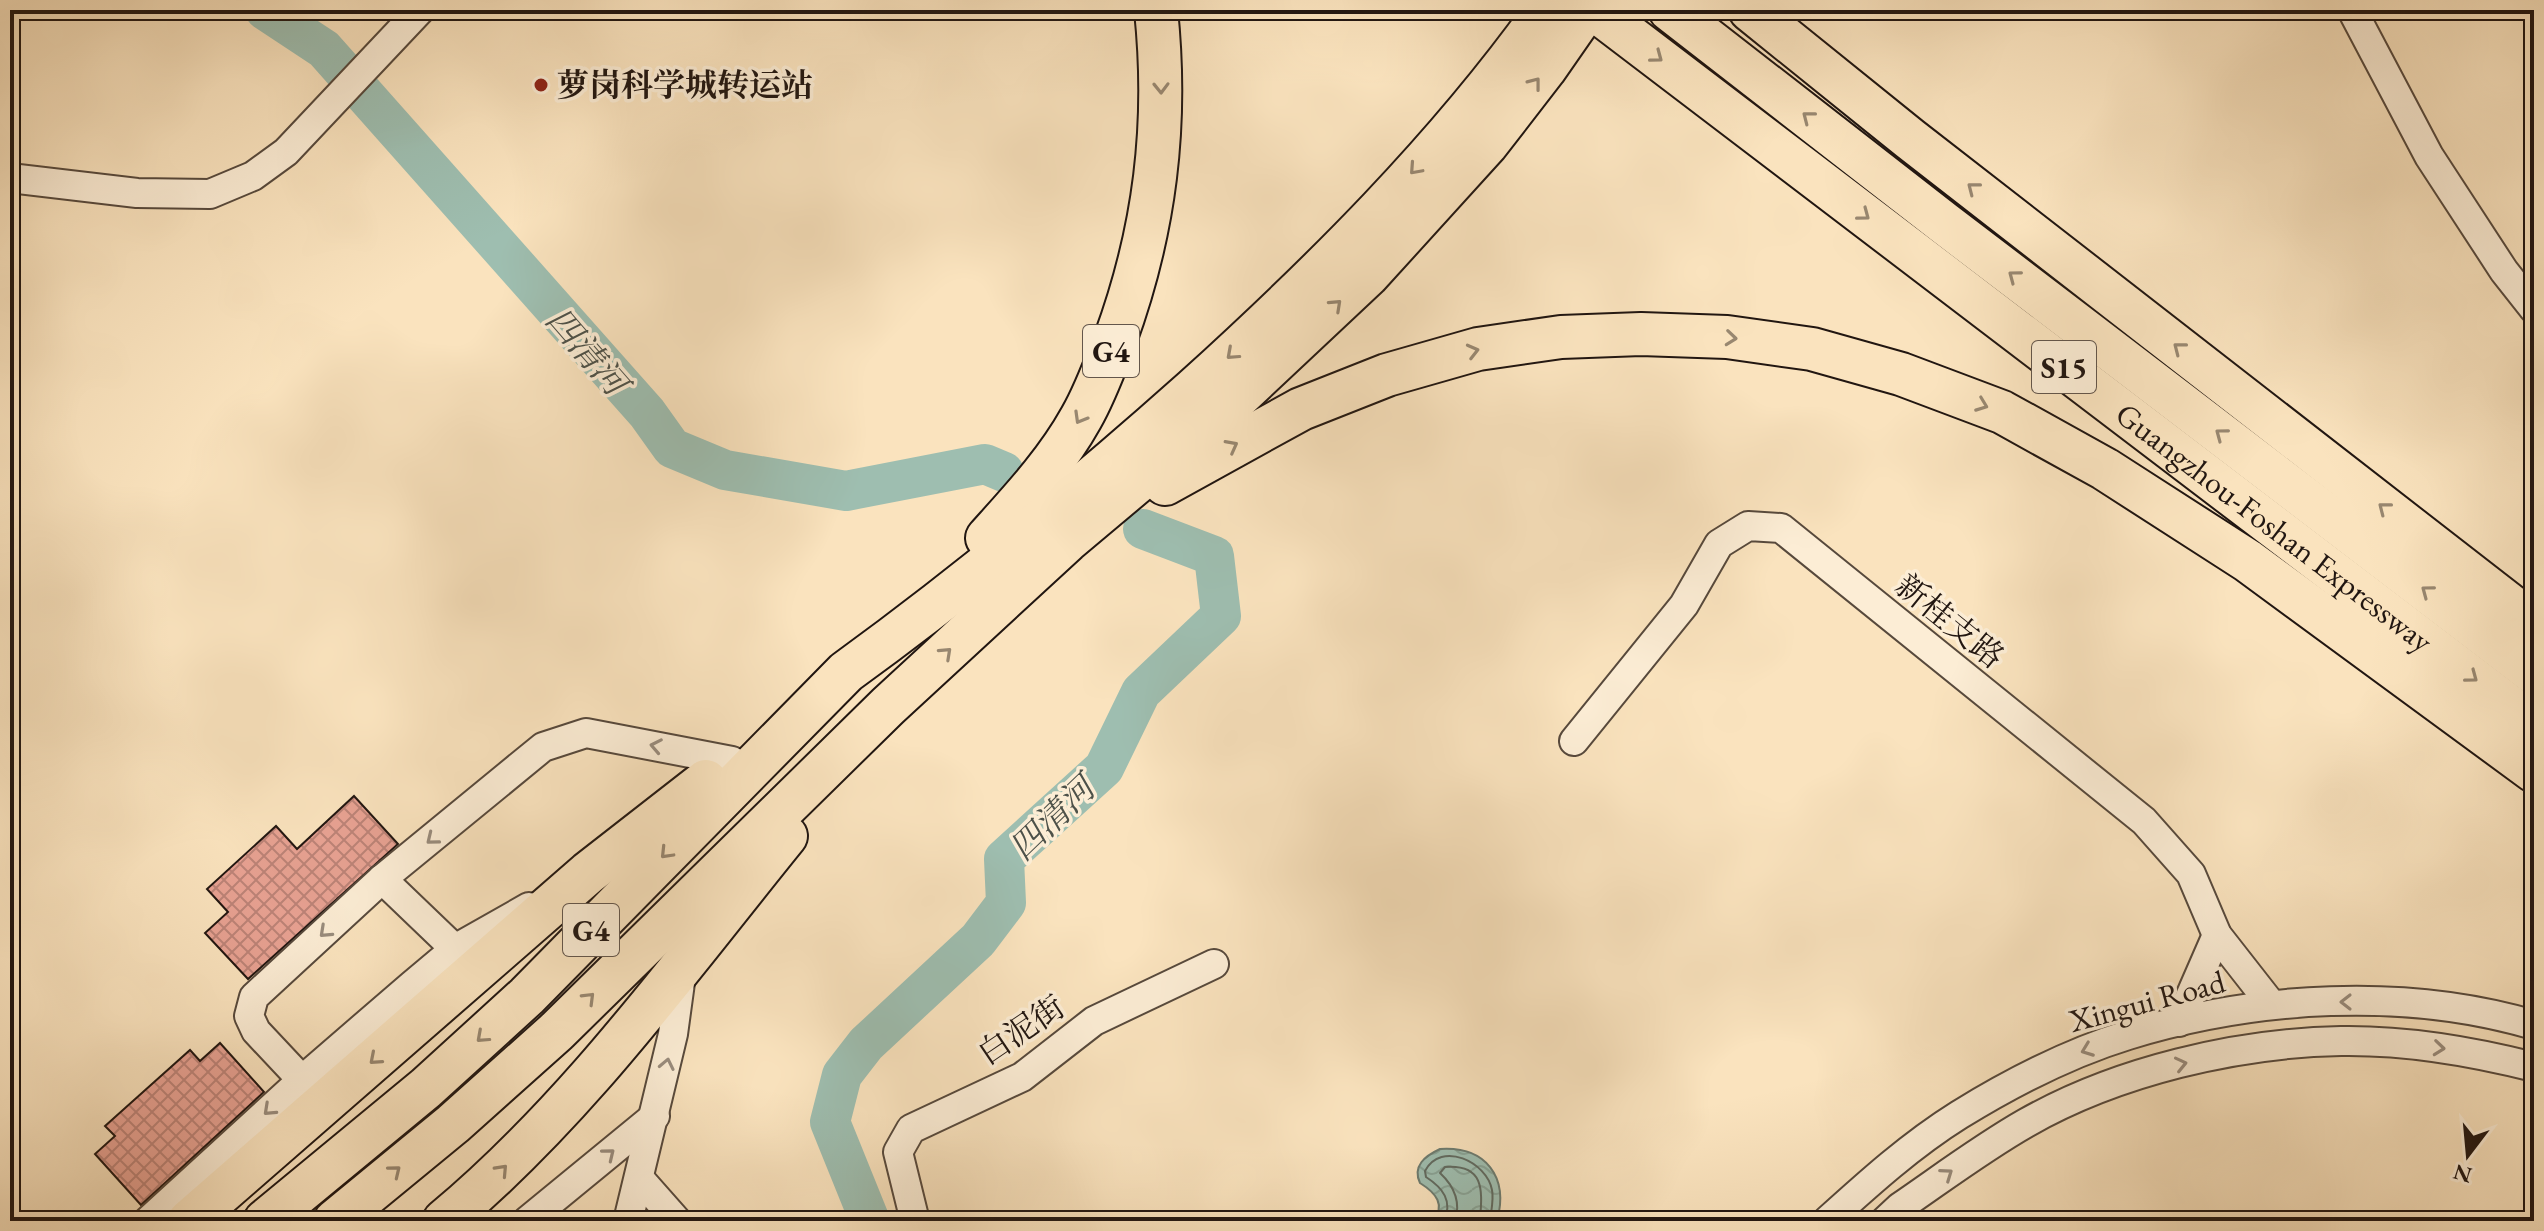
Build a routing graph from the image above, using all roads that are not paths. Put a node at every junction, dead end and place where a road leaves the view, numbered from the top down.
1 (420, 10) edge
2 (1156, 10) edge
3 (1546, 10) edge
4 (1586, 10) edge
5 (1595, 10) edge
6 (1670, 10) edge
7 (1750, 10) edge
8 (2352, 10) edge
9 (1476, 128) junction
10 (10, 178) edge
11 (2534, 309) edge
12 (1067, 541) junction
13 (2534, 624) edge
14 (906, 628) junction
15 (846, 672) junction
16 (2534, 673) edge
17 (888, 706) junction
18 (2534, 725) edge
19 (1574, 741) dead end
20 (732, 761) junction
21 (2534, 771) edge
22 (588, 873) junction
23 (382, 879) junction
24 (2217, 935) junction
25 (455, 949) junction
26 (683, 962) junction
27 (1214, 964) dead end
28 (2271, 1004) junction
29 (2179, 1022) junction
30 (2534, 1025) edge
31 (2534, 1067) edge
32 (302, 1080) junction
33 (655, 1116) junction
34 (639, 1178) junction
35 (148, 1221) edge
36 (189, 1221) edge
37 (265, 1221) edge
38 (335, 1221) edge
39 (444, 1221) edge
40 (527, 1221) edge
41 (628, 1221) edge
42 (677, 1221) edge
43 (915, 1221) edge
44 (1827, 1221) edge
45 (1885, 1221) edge

1 - 10 street
2 -> 14 highway, G4
3 - 9 highway
9 -> 4 highway, G4
5 -> 18 highway, Guangzhou-Foshan Expressway / S15
16 -> 6 highway, Guangzhou-Foshan Expressway / S15
13 -> 7 highway
8 - 11 street
12 -> 9 highway, G4
9 -> 14 highway
17 -> 12 highway, G4
12 -> 21 highway
14 - 15 highway, G4
15 - 20 highway
15 -> 37 highway, G4
17 - 26 highway
38 -> 17 highway, G4
19 - 24 street, 新桂支路
20 - 22 highway
20 -> 23 street
22 - 25 street
22 -> 36 highway
23 - 25 street
23 -> 32 street
24 - 28 street, 新桂支路
24 - 29 street
25 - 32 street
33 -> 26 street
39 -> 26 highway
27 - 43 street, 白泥街
28 - 29 street, Xingui Road
30 -> 28 street, Xingui Road
29 -> 44 street, Xingui Road
45 -> 31 street
32 -> 35 street
33 - 34 street
40 -> 33 street
34 - 41 street
34 - 42 street

